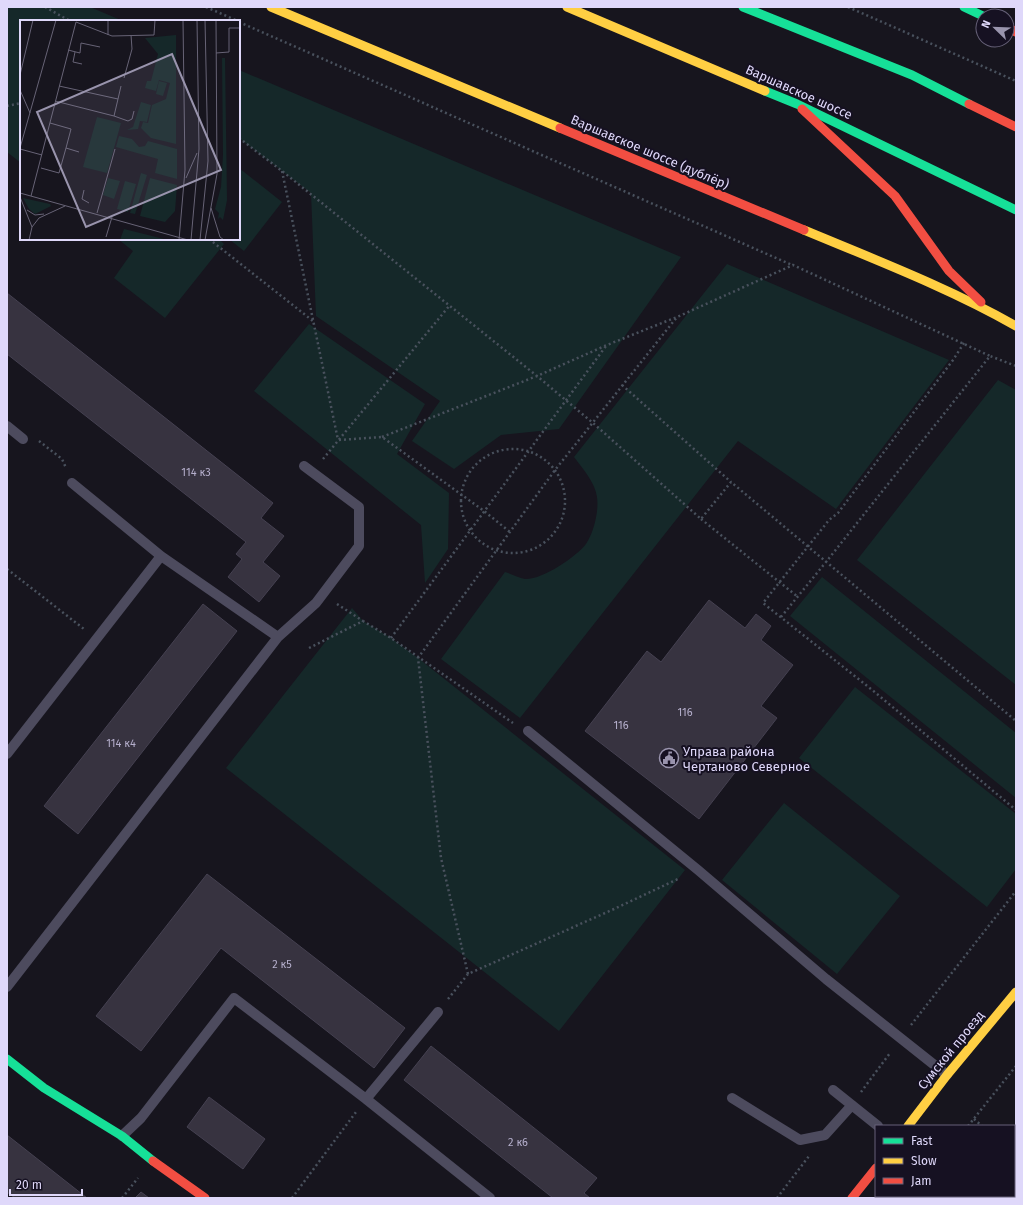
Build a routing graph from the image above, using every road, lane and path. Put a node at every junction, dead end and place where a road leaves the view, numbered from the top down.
1 (206, 7) edge
2 (271, 7) edge
3 (567, 7) edge
4 (744, 7) edge
5 (848, 7) edge
6 (964, 7) edge
7 (48, 8) edge
8 (975, 12) edge
9 (68, 20) edge
10 (236, 20) edge
11 (240, 22) edge
12 (1016, 81) edge
13 (20, 103) edge
14 (797, 104) junction
15 (7, 106) edge
16 (1016, 127) edge
17 (240, 139) edge
18 (282, 171) junction
19 (1016, 210) edge
20 (210, 240) edge
21 (793, 265) junction
22 (450, 305) junction
23 (993, 313) junction
24 (677, 317) junction
25 (313, 321) junction
26 (1016, 326) edge
27 (964, 343) junction
28 (607, 345) junction
29 (990, 356) junction
30 (1016, 366) edge
31 (537, 376) junction
32 (622, 385) junction
33 (566, 399) junction
34 (593, 423) junction
35 (7, 426) edge
36 (382, 437) junction
37 (23, 439) dead end
38 (38, 440) dead end
39 (338, 440) junction
40 (528, 451) junction
41 (62, 459) dead end
42 (308, 469) joint
43 (555, 470) junction
44 (731, 482) junction
45 (72, 483) dead end
46 (461, 494) junction
47 (484, 511) junction
48 (701, 520) junction
49 (470, 530) junction
50 (510, 532) junction
51 (808, 546) junction
52 (496, 550) junction
53 (161, 556) junction
54 (826, 562) junction
55 (7, 569) edge
56 (779, 582) junction
57 (798, 597) junction
58 (340, 607) dead end
59 (781, 617) junction
60 (363, 621) junction
61 (278, 637) junction
62 (391, 638) junction
63 (96, 639) junction
64 (309, 648) dead end
65 (418, 658) junction
66 (1016, 721) edge
67 (511, 722) dead end
68 (528, 731) dead end
69 (7, 754) edge
70 (1016, 810) edge
71 (698, 870) junction
72 (1016, 892) edge
73 (468, 974) junction
74 (7, 987) edge
75 (1016, 992) edge
76 (438, 1012) joint
77 (901, 1038) junction
78 (7, 1059) edge
79 (1016, 1066) edge
80 (947, 1075) junction
81 (833, 1090) dead end
82 (732, 1098) dead end
83 (366, 1099) junction
84 (852, 1105) junction
85 (974, 1119) junction
86 (877, 1125) edge
87 (909, 1125) edge
88 (969, 1125) edge
89 (981, 1125) edge
90 (825, 1135) junction
91 (122, 1136) junction
92 (875, 1169) edge
93 (205, 1198) edge
94 (292, 1198) edge
95 (490, 1198) edge
96 (777, 1198) edge
97 (852, 1198) edge

1 - 10 path
2 - 23 main road, Варшавское шоссе (дублёр)
3 - 14 main road, Варшавское шоссе
4 - 16 main road
5 - 12 path
6 - 8 main road
7 - 9 path
11 - 21 path
13 - 15 path
14 - 19 main road, Варшавское шоссе
14 - 23 main road
17 - 18 path
18 - 22 path
18 - 25 path
20 - 25 path
21 - 24 path
21 - 27 path
22 - 31 path
22 - 39 path
23 - 26 main road, Варшавское шоссе (дублёр)
24 - 28 path
24 - 32 path
25 - 39 path
27 - 29 path
27 - 51 path
28 - 31 path
28 - 33 path
29 - 30 path
29 - 54 path
31 - 33 path
31 - 36 path
32 - 34 path
32 - 44 path
33 - 34 path
33 - 40 path
34 - 43 path
34 - 48 path
35 - 37 lane
36 - 39 path
36 - 46 path
38 - 41 path
39 - 42 path
40 - 43 path
40 - 46 path
40 - 47 path
42 - 61 lane
43 - 50 path
43 - 52 path
44 - 48 path
44 - 51 path
45 - 53 lane
46 - 47 path
46 - 49 path
47 - 49 path
47 - 50 path
48 - 56 path
49 - 52 path
49 - 62 path
50 - 52 path
51 - 54 path
51 - 56 path
52 - 65 path
53 - 61 lane
53 - 63 lane
54 - 57 path
54 - 66 path
55 - 63 path
56 - 57 path
56 - 59 path
57 - 59 path
58 - 60 path
59 - 70 path
60 - 62 path
60 - 64 path
61 - 74 lane
62 - 65 path
63 - 69 lane
65 - 67 path
65 - 73 path
68 - 71 lane
71 - 73 path
71 - 77 lane
72 - 77 path
73 - 76 path
75 - 80 main road, Сумской проезд
76 - 83 lane
77 - 80 lane
77 - 84 path
78 - 91 main road
79 - 85 path
80 - 87 main road, Сумской проезд
81 - 84 lane
82 - 90 lane
83 - 91 lane
83 - 94 path
83 - 95 lane
84 - 86 lane
84 - 90 lane
85 - 88 path
85 - 89 path
90 - 96 path
91 - 93 main road
92 - 97 main road

